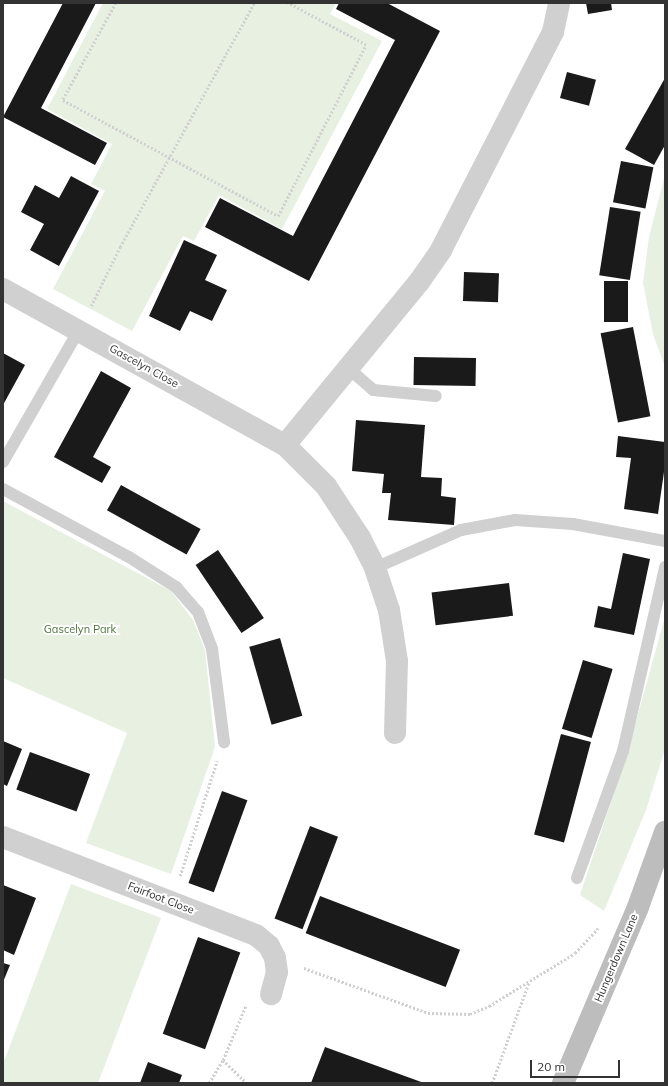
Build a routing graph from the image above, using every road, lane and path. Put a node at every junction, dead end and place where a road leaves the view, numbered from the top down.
1 (116, 3) edge
2 (254, 3) edge
3 (288, 3) edge
4 (559, 3) edge
5 (170, 157) junction
6 (3, 289) edge
7 (79, 330) junction
8 (348, 368) junction
9 (436, 396) dead end
10 (285, 445) junction
11 (3, 462) edge
12 (3, 489) edge
13 (665, 541) edge
14 (665, 567) edge
15 (375, 568) junction
16 (395, 733) dead end
17 (224, 742) joint
18 (665, 832) edge
19 (3, 837) edge
20 (577, 878) dead end
21 (172, 902) junction
22 (601, 925) dead end
23 (275, 958) junction
24 (529, 981) junction
25 (270, 994) joint
26 (223, 1060) junction
27 (208, 1083) edge
28 (247, 1083) edge
29 (492, 1083) edge
30 (563, 1083) edge

1 - 5 path
2 - 5 path
3 - 5 path
4 - 8 street
5 - 7 path
6 - 7 street, Gascelyn Close
7 - 10 street, Gascelyn Close
7 - 11 lane
8 - 9 lane
8 - 10 street
10 - 15 street, Gascelyn Close
12 - 17 lane
13 - 15 lane
14 - 20 lane
15 - 16 street, Gascelyn Close
17 - 21 path
18 - 30 main road, Hungerdown Lane
19 - 21 street, Fairfoot Close
21 - 23 street, Fairfoot Close
22 - 24 path
23 - 24 path
23 - 25 street
24 - 29 path
25 - 26 path
26 - 27 path
26 - 28 path

